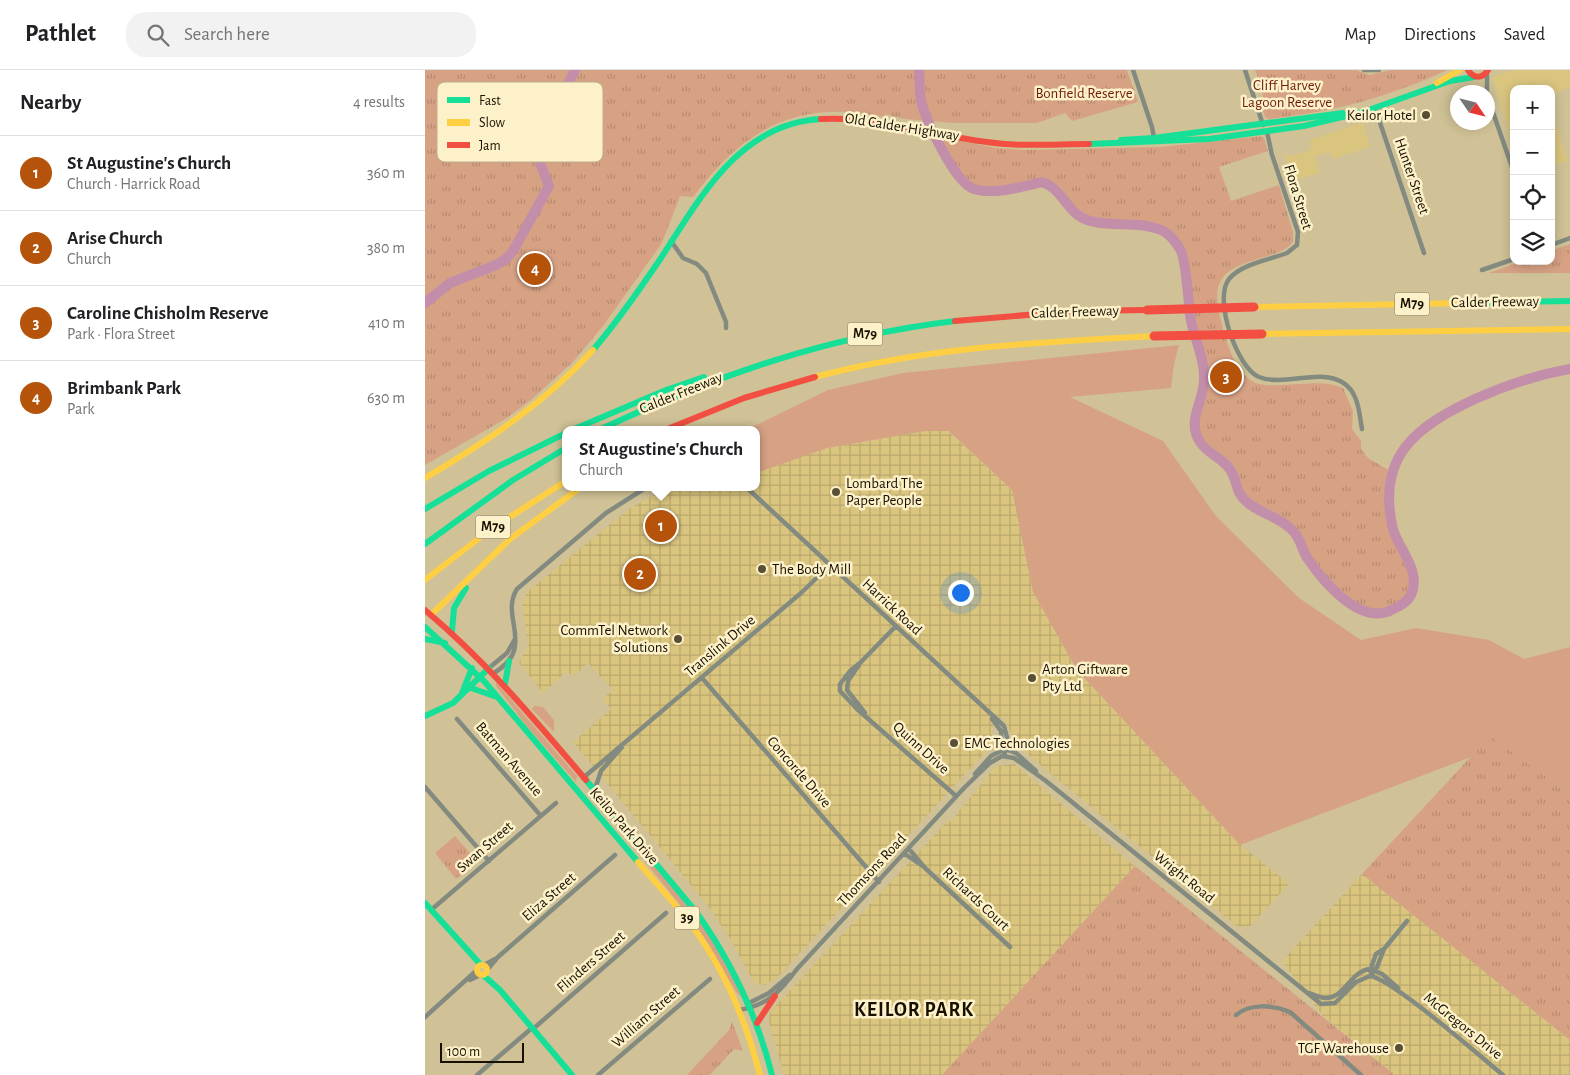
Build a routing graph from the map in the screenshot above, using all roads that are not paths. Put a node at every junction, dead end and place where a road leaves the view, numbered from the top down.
1 (1133, 70) edge
2 (1245, 70) edge
3 (1364, 70) edge
4 (1379, 70) edge
5 (1460, 70) edge
6 (1488, 71) edge
7 (1473, 75) edge
8 (1481, 85) edge
9 (1487, 85) edge
10 (1432, 87) junction
11 (1375, 108) junction
12 (1495, 117) edge
13 (1265, 128) junction
14 (1154, 141) junction
15 (1510, 161) edge
16 (1570, 238) edge
17 (671, 242) junction
18 (1555, 244) edge
19 (1424, 253) dead end
20 (1510, 260) edge
21 (1482, 270) dead end
22 (1570, 301) edge
23 (726, 328) dead end
24 (1570, 329) edge
25 (856, 336) junction
26 (721, 406) junction
27 (582, 426) edge
28 (607, 426) edge
29 (674, 426) edge
30 (684, 426) edge
31 (1362, 429) dead end
32 (562, 435) edge
33 (562, 450) edge
34 (462, 456) junction
35 (425, 472) edge
36 (425, 478) edge
37 (562, 484) edge
38 (575, 491) edge
39 (641, 491) edge
40 (750, 491) edge
41 (425, 509) edge
42 (533, 521) junction
43 (425, 544) edge
44 (829, 566) junction
45 (425, 580) edge
46 (427, 615) edge
47 (425, 627) edge
48 (895, 627) junction
49 (452, 631) junction
50 (516, 636) junction
51 (425, 639) edge
52 (445, 643) junction
53 (509, 660) junction
54 (471, 668) junction
55 (491, 671) junction
56 (702, 678) junction
57 (478, 682) junction
58 (505, 684) junction
59 (461, 697) junction
60 (497, 697) junction
61 (425, 716) edge
62 (457, 719) dead end
63 (625, 744) junction
64 (1004, 749) junction
65 (1004, 756) junction
66 (583, 778) junction
67 (1045, 781) junction
68 (574, 786) junction
69 (425, 787) edge
70 (964, 788) junction
71 (595, 791) junction
72 (956, 796) junction
73 (556, 803) dead end
74 (541, 816) junction
75 (909, 849) junction
76 (905, 854) junction
77 (615, 855) dead end
78 (489, 860) junction
79 (925, 868) junction
80 (879, 882) junction
81 (428, 909) edge
82 (666, 913) dead end
83 (1407, 921) dead end
84 (1011, 948) dead end
85 (1373, 969) junction
86 (482, 970) junction
87 (797, 970) junction
88 (1370, 976) junction
89 (710, 979) dead end
90 (1308, 993) junction
91 (775, 996) junction
92 (1407, 997) junction
93 (751, 1005) junction
94 (739, 1010) junction
95 (1236, 1015) dead end
96 (425, 1017) edge
97 (757, 1023) junction
98 (532, 1029) junction
99 (477, 1075) edge
100 (572, 1075) edge
101 (598, 1075) edge
102 (760, 1075) edge
103 (772, 1075) edge
104 (1361, 1075) edge
105 (1503, 1075) edge

1 - 14 street
2 - 13 street, Flora Street
3 - 4 street
5 - 10 main road, Old Calder Highway
6 - 7 main road, Old Calder Highway
6 - 9 street
7 - 8 street
7 - 10 main road, Old Calder Highway
10 - 11 main road, Old Calder Highway
11 - 13 main road, Old Calder Highway
11 - 19 street, Hunter Street
12 - 15 street
13 - 14 main road, Old Calder Highway
13 - 31 street, Flora Street
14 - 17 main road, Old Calder Highway
16 - 18 street
17 - 23 street
17 - 34 main road, Old Calder Highway
20 - 21 street
22 - 25 main road, Calder Freeway / M79, bridge
24 - 26 main road, Calder Freeway / M79, bridge
25 - 27 main road
25 - 28 main road, Calder Freeway / M79
26 - 29 main road, Calder Freeway / M79
26 - 30 main road
32 - 41 main road
33 - 43 main road, M79
34 - 35 main road, Old Calder Highway
34 - 36 main road, Old Calder Highway
37 - 45 main road, M79
38 - 42 main road
39 - 50 street
40 - 44 street, Harrick Road
42 - 46 main road
42 - 49 main road
44 - 48 street, Harrick Road
44 - 56 street, Translink Drive
46 - 49 main road, Keilor Park Drive / 39
47 - 52 main road, Keilor Park Drive / 39
48 - 64 street, Harrick Road
48 - 72 street, Quinn Drive
49 - 55 main road, Keilor Park Drive / 39
50 - 53 street
50 - 55 street
51 - 52 main road
52 - 54 main road, Keilor Park Drive / 39
53 - 55 street
53 - 58 main road
54 - 57 main road, Keilor Park Drive / 39
54 - 59 main road
55 - 57 main road
55 - 58 main road, Keilor Park Drive / 39
56 - 63 street, Translink Drive
56 - 80 street, Concorde Drive
57 - 59 main road
57 - 60 main road, Keilor Park Drive / 39
57 - 60 main road
58 - 66 main road, Keilor Park Drive / 39
59 - 61 main road
60 - 68 main road, Keilor Park Drive / 39
62 - 74 street, Batman Avenue
63 - 66 street, Translink Drive
63 - 71 street, Translink Drive
64 - 65 street
64 - 67 street, Wright Road
64 - 70 street, Thomsons Road
65 - 67 street, Wright Road
65 - 70 street, Thomsons Road
66 - 68 main road
66 - 71 main road, Keilor Park Drive / 39
67 - 90 street, Wright Road
68 - 94 main road, Keilor Park Drive / 39
69 - 78 street
70 - 72 street, Thomsons Road
71 - 93 main road, Keilor Park Drive / 39
72 - 75 street, Thomsons Road
73 - 74 street, Swan Street
74 - 78 street, Swan Street
75 - 76 street, Thomsons Road
75 - 79 street, Richards Court
76 - 79 street, Richards Court
76 - 80 street, Thomsons Road
77 - 86 street, Eliza Street
78 - 81 street, Swan Street
79 - 84 street, Richards Court
80 - 87 street, Thomsons Road
81 - 86 main road
82 - 98 street, Flinders Street
83 - 85 street, Wright Road
85 - 88 street, Wright Road
85 - 90 street, Wright Road
85 - 92 street, McGregors Drive
86 - 96 street, Eliza Street
86 - 98 main road
87 - 91 street, Thomsons Road
87 - 93 street, Thomsons Road
88 - 90 street, Wright Road
88 - 92 street, McGregors Drive
89 - 101 street, William Street
91 - 93 street, Thomsons Road
91 - 97 main road
92 - 105 street, McGregors Drive
93 - 94 street, Thomsons Road
93 - 97 main road, Keilor Park Drive / 39
94 - 102 main road, Keilor Park Drive / 39
95 - 104 street
97 - 103 main road, Keilor Park Drive / 39
98 - 99 street, Flinders Street
98 - 100 main road

